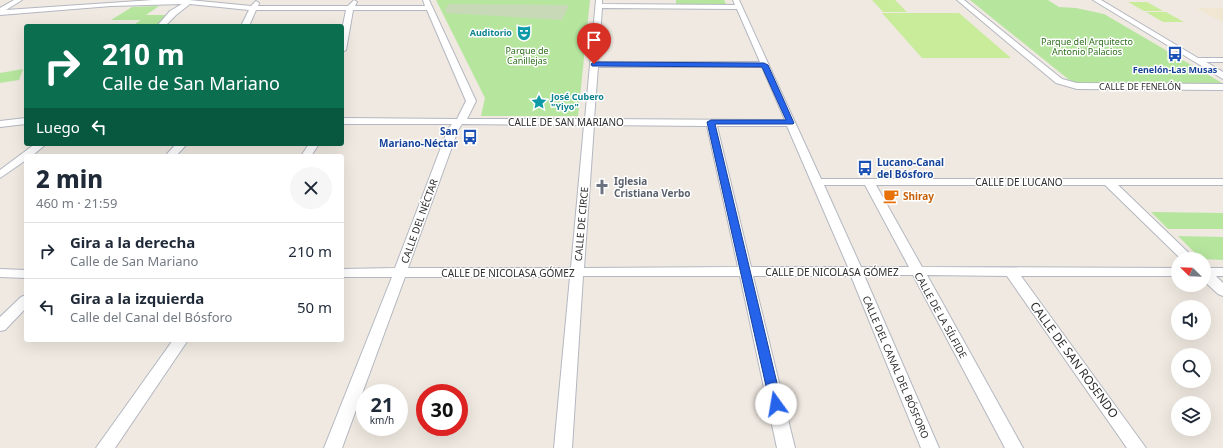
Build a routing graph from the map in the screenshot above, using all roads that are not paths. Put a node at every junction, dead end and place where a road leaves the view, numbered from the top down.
1 (19, 0) edge
2 (258, 0) edge
3 (356, 0) edge
4 (960, 0) edge
5 (1096, 0) edge
6 (114, 2) edge
7 (189, 2) junction
8 (598, 3) edge
9 (666, 3) edge
10 (427, 4) edge
11 (738, 4) edge
12 (252, 8) junction
13 (350, 8) junction
14 (0, 12) edge
15 (163, 24) edge
16 (246, 24) edge
17 (344, 40) edge
18 (1196, 60) junction
19 (1222, 61) edge
20 (594, 64) junction
21 (764, 65) junction
22 (1223, 76) edge
23 (1223, 87) edge
24 (24, 121) edge
25 (344, 121) edge
26 (460, 122) junction
27 (590, 122) junction
28 (711, 122) junction
29 (790, 123) junction
30 (0, 124) edge
31 (38, 146) edge
32 (180, 146) edge
33 (28, 154) edge
34 (172, 154) edge
35 (24, 157) edge
36 (0, 175) edge
37 (816, 182) junction
38 (868, 182) junction
39 (1108, 182) junction
40 (1223, 182) edge
41 (1182, 252) edge
42 (917, 271) junction
43 (745, 272) junction
44 (856, 272) junction
45 (1011, 272) junction
46 (1171, 272) edge
47 (1223, 272) edge
48 (344, 273) edge
49 (400, 273) junction
50 (576, 273) junction
51 (1211, 273) edge
52 (0, 274) edge
53 (24, 274) edge
54 (1211, 280) edge
55 (1223, 291) edge
56 (24, 302) edge
57 (0, 326) edge
58 (180, 342) edge
59 (105, 448) edge
60 (333, 448) edge
61 (563, 448) edge
62 (786, 448) edge
63 (930, 448) edge
64 (1014, 448) edge
65 (1137, 448) edge

1 - 14 street
2 - 12 street
3 - 13 street
4 - 23 street, CALLE DE FENELÓN
5 - 18 street
6 - 7 street
6 - 14 street
7 - 12 street
7 - 15 street
8 - 9 street
8 - 20 street, CALLE DE CIRCE
9 - 11 street
10 - 13 street
10 - 26 street, CALLE DEL NÉCTAR
11 - 21 street, CALLE DEL CANAL DEL BÓSFORO
12 - 13 street
12 - 16 street
13 - 17 street
18 - 19 street
18 - 22 street
20 - 21 street
20 - 27 street, CALLE DE CIRCE
21 - 29 street, CALLE DEL CANAL DEL BÓSFORO
24 - 30 street
25 - 26 street, CALLE DE SAN MARIANO
26 - 27 street, CALLE DE SAN MARIANO
26 - 49 street, CALLE DEL NÉCTAR
27 - 28 street, CALLE DE SAN MARIANO
27 - 50 street, CALLE DE CIRCE
28 - 29 street, CALLE DE SAN MARIANO
28 - 43 street
29 - 37 street, CALLE DEL CANAL DEL BÓSFORO
31 - 33 street
32 - 34 street
35 - 36 street
37 - 38 street, CALLE DE LUCANO
37 - 44 street, CALLE DEL CANAL DEL BÓSFORO
38 - 39 street, CALLE DE LUCANO
38 - 42 street, CALLE DE LA SÍLFIDE
39 - 40 street, CALLE DE LUCANO
39 - 41 street
42 - 44 street, CALLE DE NICOLASA GÓMEZ
42 - 45 street, CALLE DE NICOLASA GÓMEZ
42 - 64 street, CALLE DE LA SÍLFIDE
43 - 44 street, CALLE DE NICOLASA GÓMEZ
43 - 50 street, CALLE DE NICOLASA GÓMEZ
43 - 62 street
44 - 63 street, CALLE DEL CANAL DEL BÓSFORO
45 - 46 street, CALLE DE NICOLASA GÓMEZ
45 - 65 street, CALLE DE SAN ROSENDO
47 - 51 street
48 - 49 street, CALLE DE NICOLASA GÓMEZ
49 - 50 street, CALLE DE NICOLASA GÓMEZ
49 - 60 street, CALLE DEL NÉCTAR
50 - 61 street, CALLE DE CIRCE
52 - 53 street
54 - 55 street
56 - 57 street
58 - 59 street

